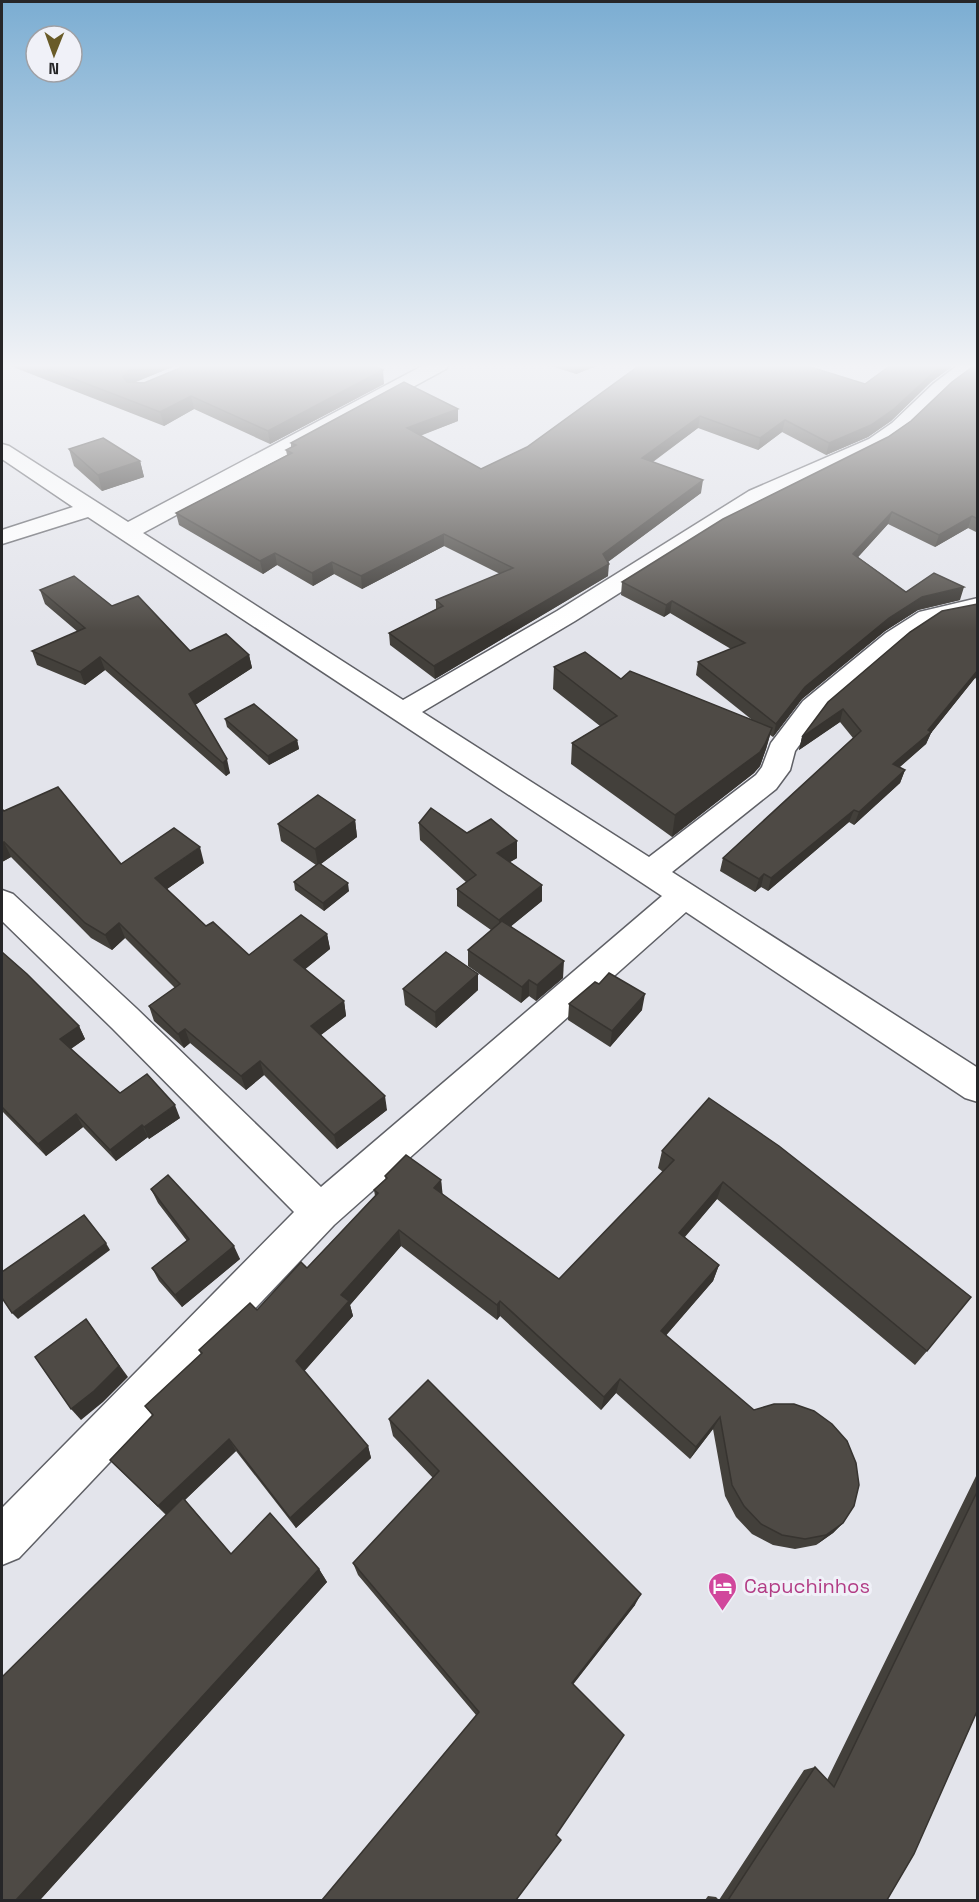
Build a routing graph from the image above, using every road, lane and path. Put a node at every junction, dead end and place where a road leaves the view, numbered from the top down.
1 (8, 454) edge
2 (274, 454) edge
3 (852, 454) edge
4 (90, 509) junction
5 (128, 532) junction
6 (2, 537) edge
7 (978, 605) edge
8 (401, 713) junction
9 (650, 873) junction
10 (686, 894) junction
11 (2, 902) edge
12 (978, 1087) edge
13 (320, 1212) junction
14 (2, 1541) edge

1 - 4 street
2 - 5 street
3 - 8 street
4 - 5 street
4 - 6 street
5 - 8 street
7 - 9 street
8 - 9 street
9 - 10 street
10 - 12 street
10 - 13 street
11 - 13 street
13 - 14 street

